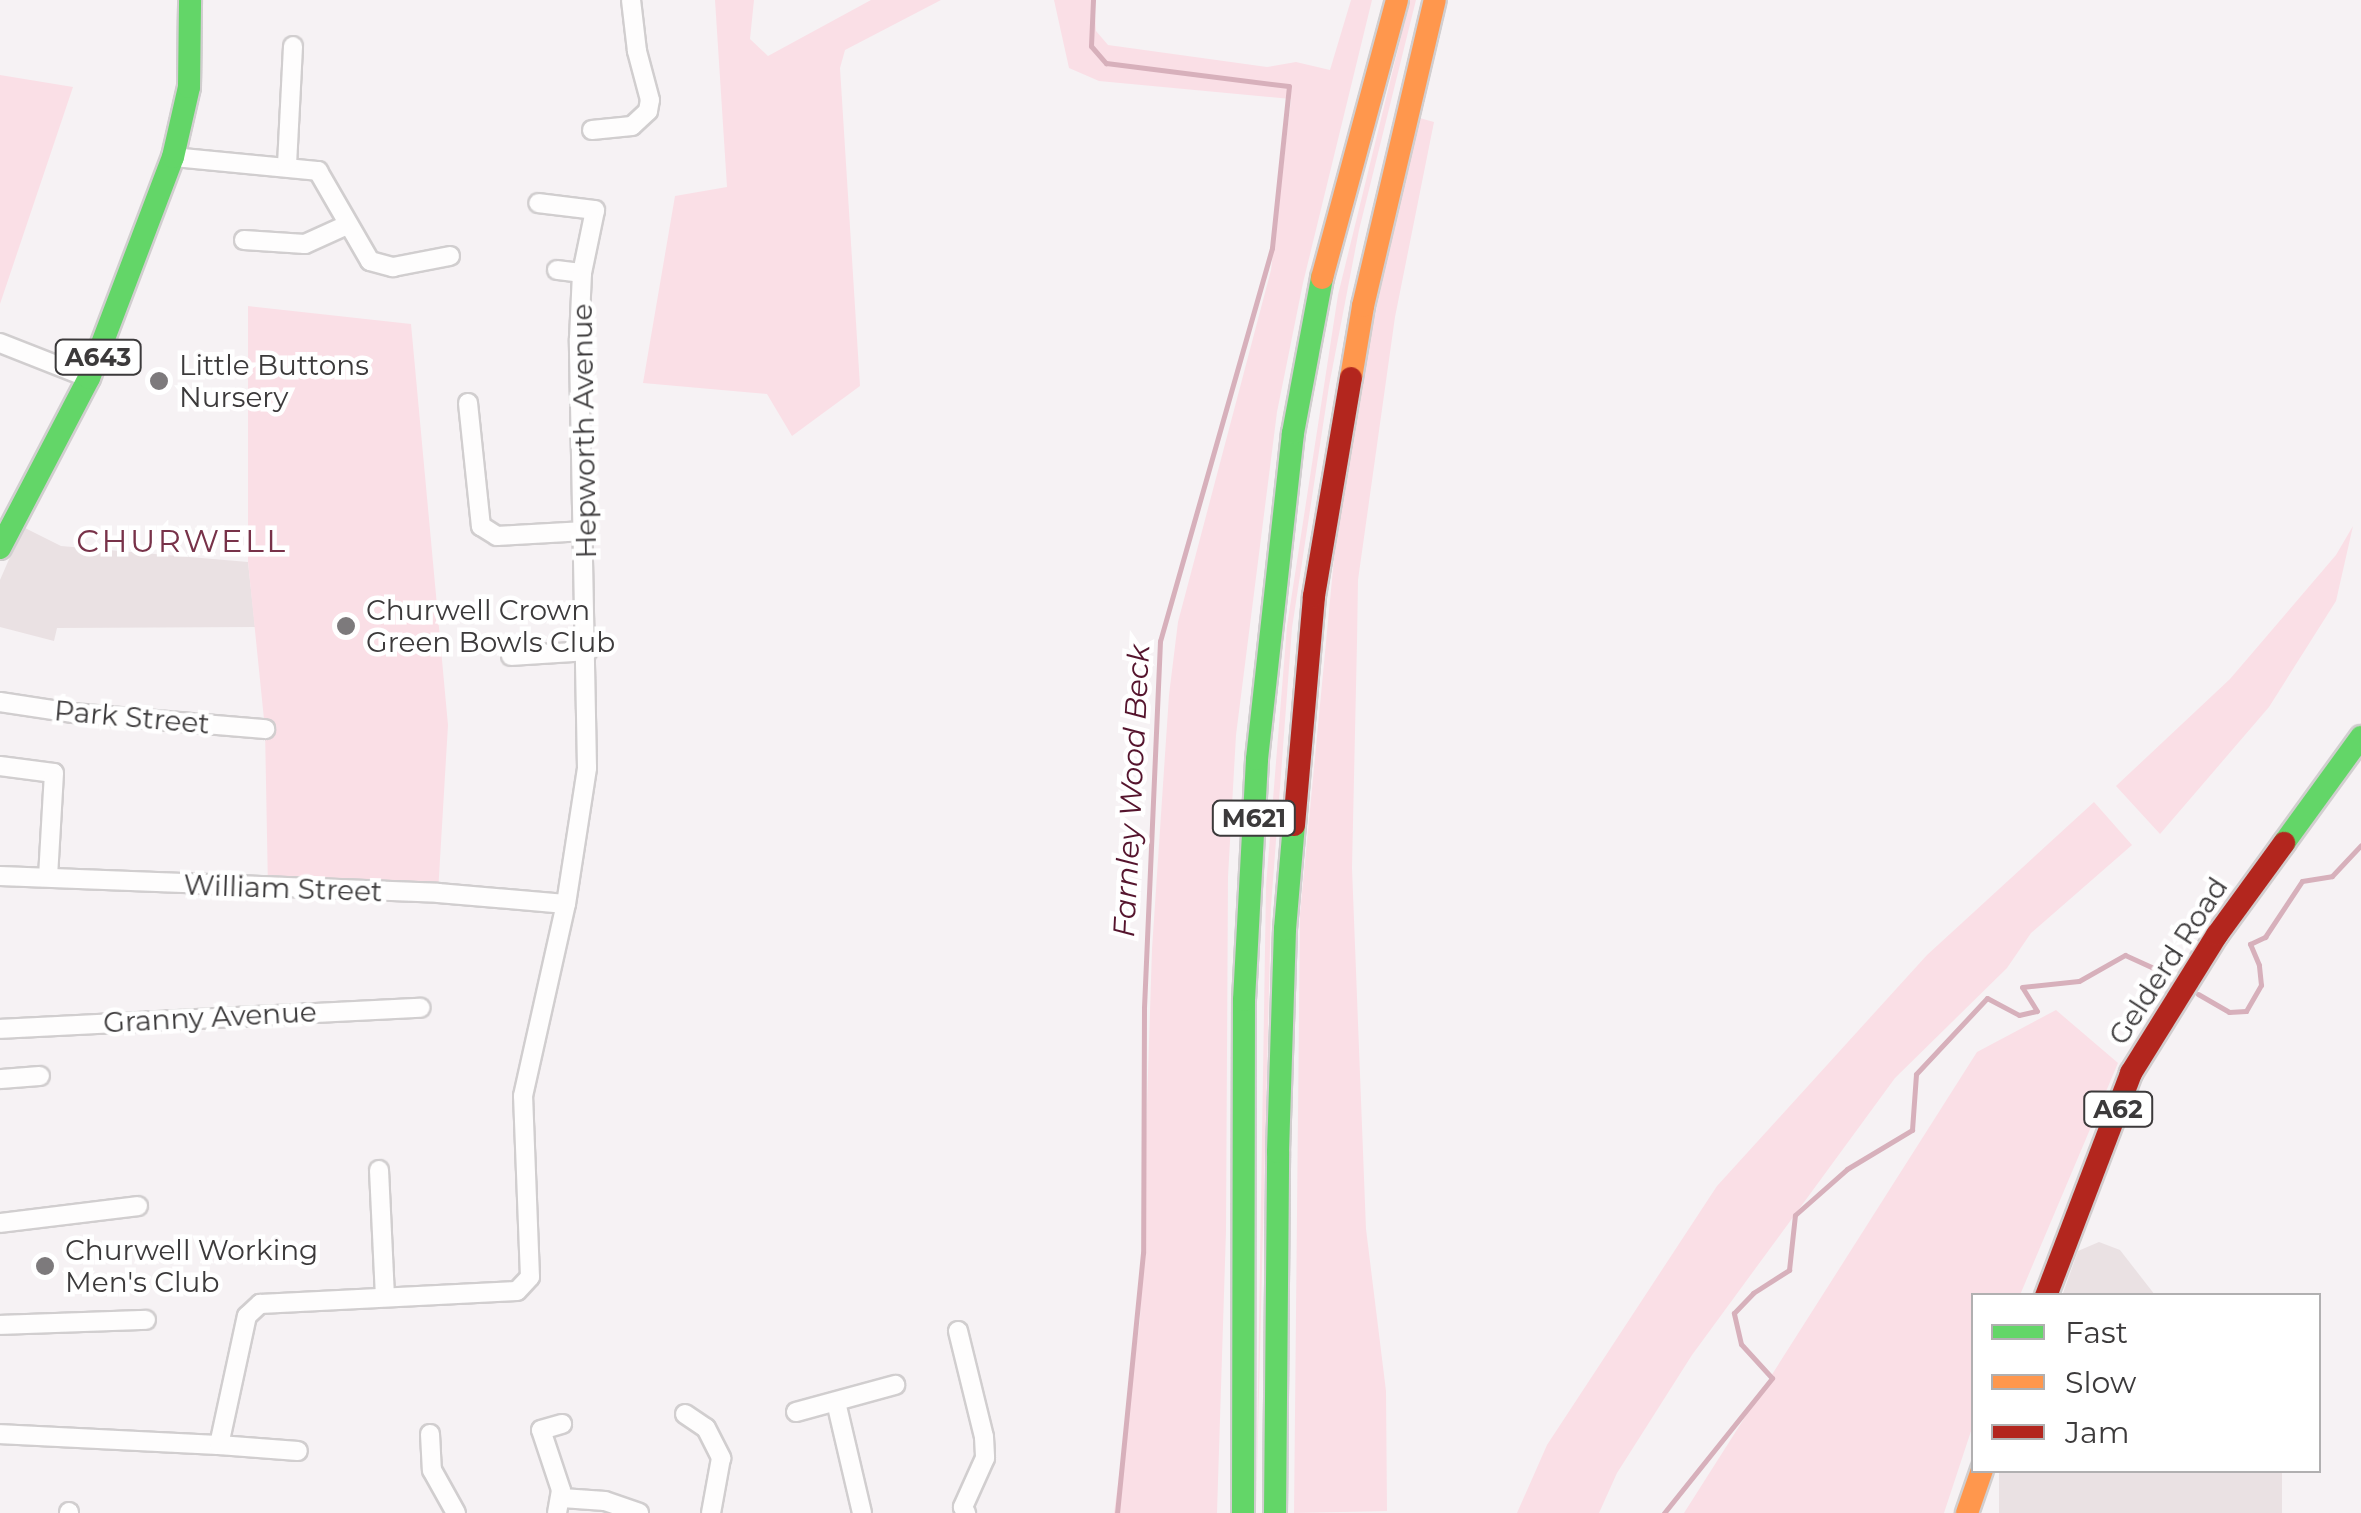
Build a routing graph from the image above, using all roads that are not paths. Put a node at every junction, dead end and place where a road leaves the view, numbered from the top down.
1 (190, 0) edge
2 (631, 0) edge
3 (1397, 0) edge
4 (1434, 0) edge
5 (293, 46) dead end
6 (592, 130) dead end
7 (173, 157) junction
8 (287, 165) junction
9 (538, 202) dead end
10 (347, 224) junction
11 (244, 240) dead end
12 (450, 256) dead end
13 (557, 270) dead end
14 (582, 273) junction
15 (0, 343) edge
16 (89, 378) junction
17 (468, 403) dead end
18 (584, 531) junction
19 (0, 548) edge
20 (588, 651) junction
21 (511, 656) dead end
22 (0, 702) edge
23 (265, 729) dead end
24 (2361, 737) edge
25 (0, 766) edge
26 (0, 876) edge
27 (48, 877) junction
28 (566, 904) junction
29 (420, 1008) dead end
30 (0, 1029) edge
31 (40, 1076) dead end
32 (0, 1079) edge
33 (379, 1170) dead end
34 (138, 1206) dead end
35 (0, 1224) edge
36 (2047, 1293) edge
37 (385, 1296) junction
38 (146, 1320) dead end
39 (0, 1325) edge
40 (958, 1331) dead end
41 (895, 1385) dead end
42 (836, 1402) junction
43 (796, 1412) dead end
44 (685, 1414) dead end
45 (562, 1424) dead end
46 (0, 1434) edge
47 (430, 1434) dead end
48 (219, 1444) junction
49 (298, 1451) dead end
50 (1981, 1473) edge
51 (560, 1506) edge
52 (959, 1511) edge
53 (456, 1513) edge
54 (639, 1513) edge
55 (711, 1513) edge
56 (862, 1513) edge
57 (1243, 1513) edge
58 (1276, 1513) edge
59 (1967, 1513) edge

1 - 7 main road, A643
2 - 6 street
3 - 57 main road, M621
4 - 58 main road, M621
5 - 8 street
7 - 8 street
7 - 16 main road, A643
8 - 10 street
9 - 14 street, Hepworth Avenue
10 - 11 street
10 - 12 street
13 - 14 street
14 - 18 street, Hepworth Avenue
15 - 16 street
16 - 19 main road, A643
17 - 18 street
18 - 20 street, Hepworth Avenue
20 - 21 street
20 - 28 street, Hepworth Avenue
22 - 23 street, Park Street
24 - 36 main road, Gelderd Road / A62
25 - 27 street
26 - 27 street, William Street
27 - 28 street, William Street
28 - 37 street, Hepworth Avenue
29 - 30 street, Granny Avenue
31 - 32 street
33 - 37 street
34 - 35 street
37 - 48 street, Hepworth Avenue
38 - 39 street
40 - 52 street
41 - 42 street
42 - 43 street
42 - 56 street
44 - 55 street
45 - 51 street
46 - 48 street
47 - 53 street
48 - 49 street
50 - 59 main road
51 - 54 street

